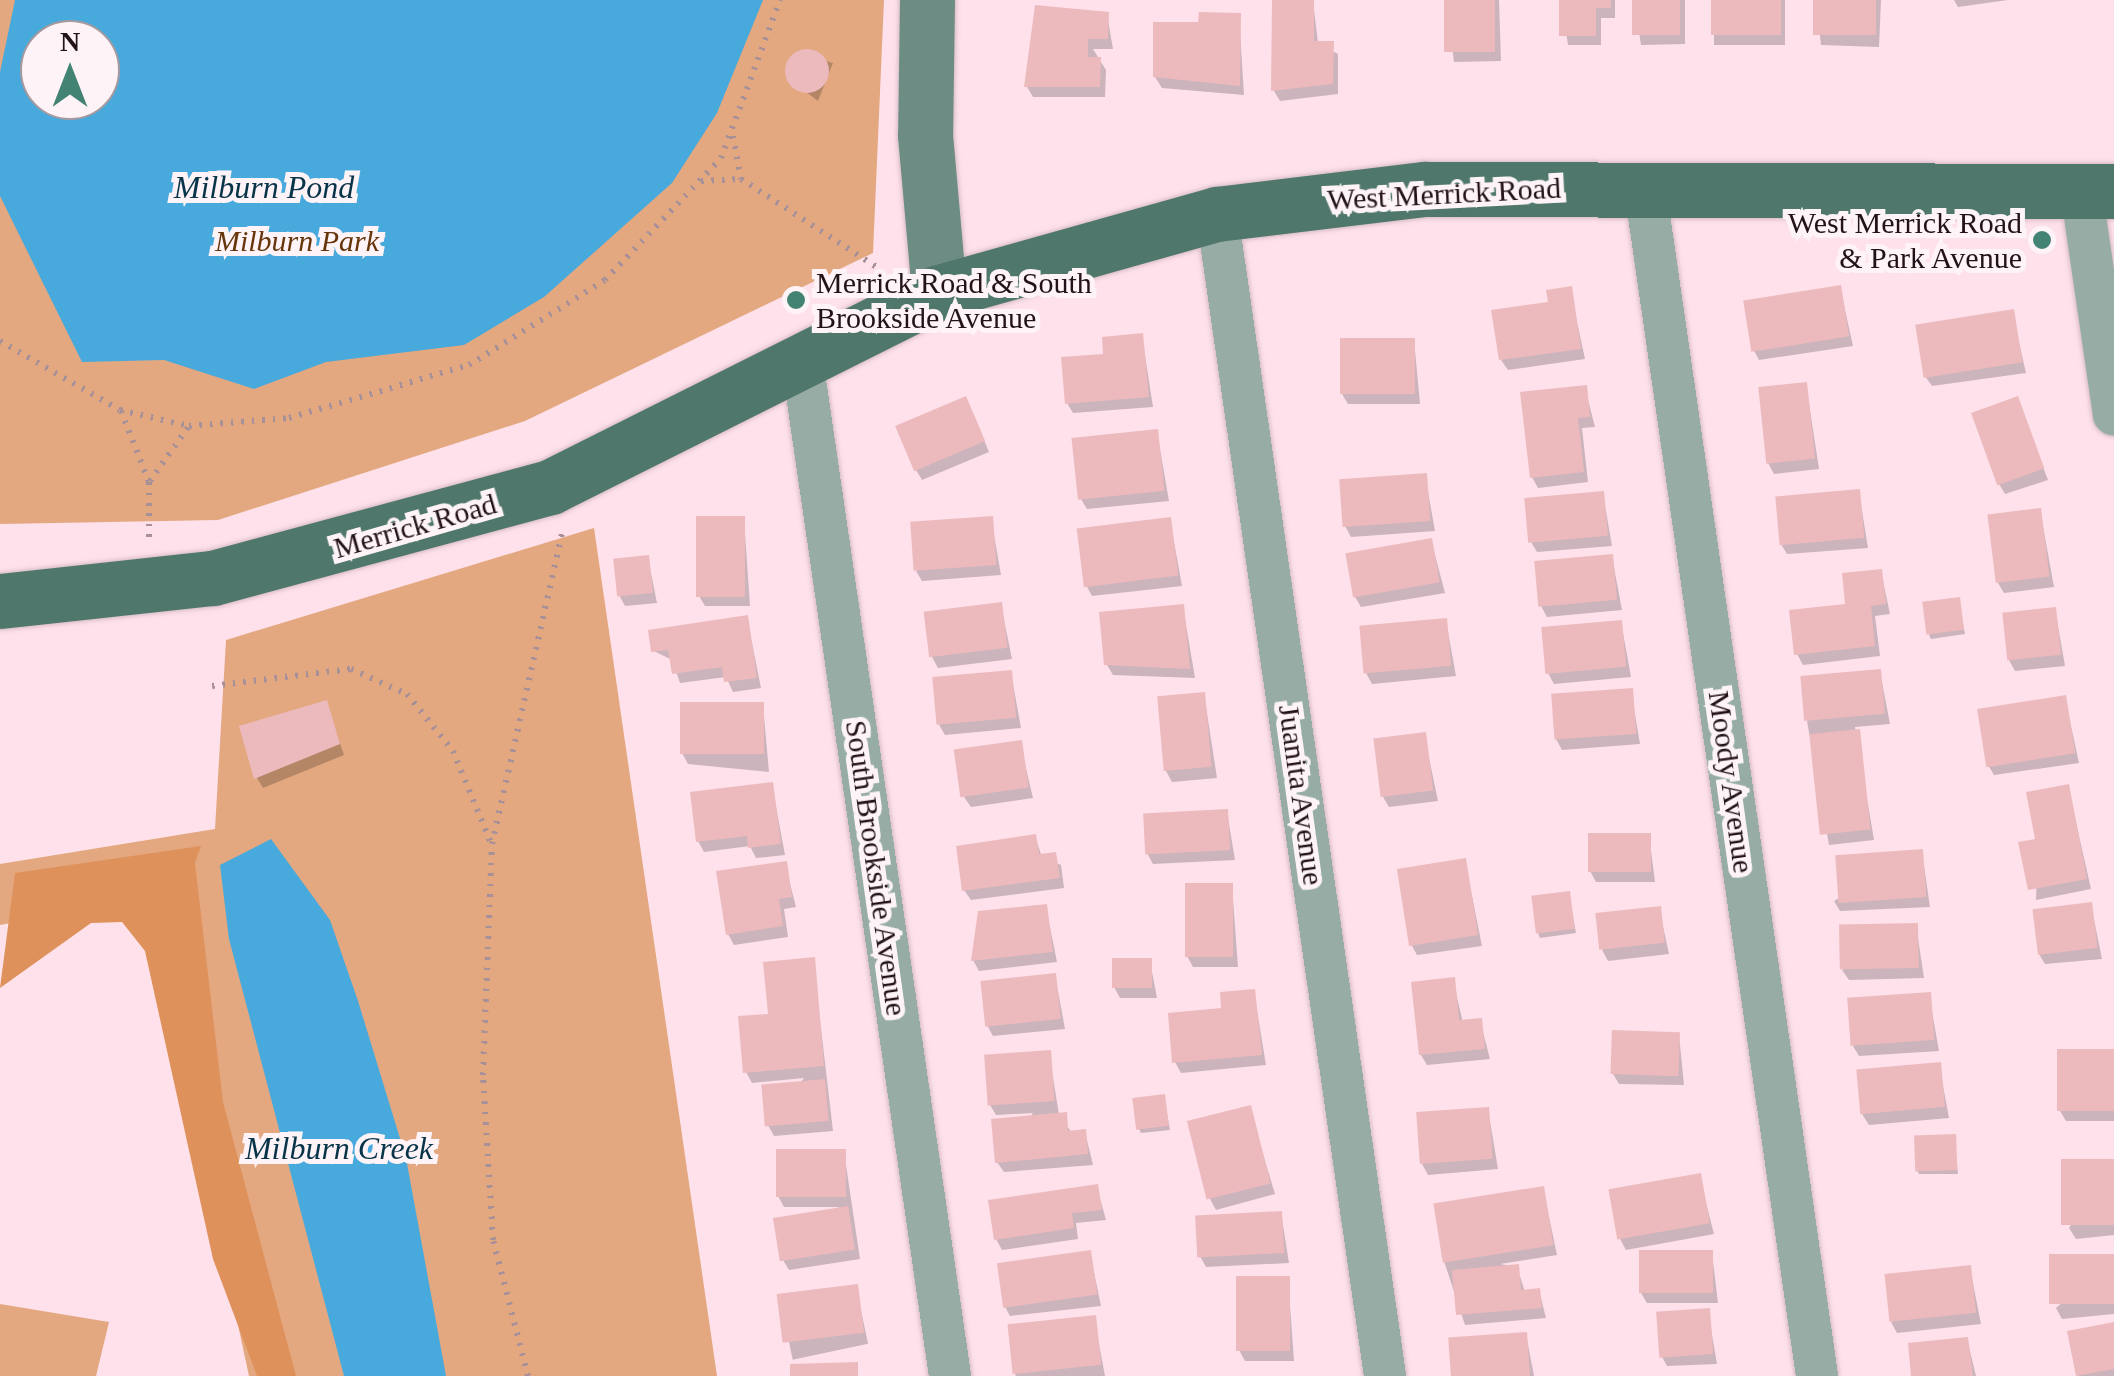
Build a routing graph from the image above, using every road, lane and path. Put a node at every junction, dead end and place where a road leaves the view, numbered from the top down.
1 (780, 0) edge
2 (927, 0) edge
3 (732, 132) junction
4 (741, 179) junction
5 (699, 182) junction
6 (1646, 188) junction
7 (2098, 190) edge
8 (1217, 214) junction
9 (932, 296) junction
10 (0, 341) edge
11 (802, 360) junction
12 (120, 410) junction
13 (2114, 415) edge
14 (188, 426) junction
15 (576, 474) junction
16 (149, 482) junction
17 (148, 586) junction
18 (0, 601) edge
19 (212, 686) dead end
20 (492, 844) junction
21 (528, 1376) edge
22 (950, 1376) edge
23 (1384, 1376) edge
24 (1817, 1376) edge

1 - 3 path
2 - 9 main road
3 - 4 path
3 - 5 path
4 - 5 path
4 - 9 path
5 - 14 path
6 - 7 main road, West Merrick Road
6 - 8 main road, West Merrick Road
6 - 24 street, Moody Avenue
7 - 13 street
8 - 9 main road, West Merrick Road
8 - 23 street, Juanita Avenue
9 - 11 main road, West Merrick Road
10 - 12 path
11 - 15 main road, Merrick Road
11 - 22 street, South Brookside Avenue
12 - 14 path
12 - 16 path
14 - 16 path
15 - 17 main road, Merrick Road
15 - 20 path
16 - 17 path
17 - 18 main road, Merrick Road
19 - 20 path
20 - 21 path

